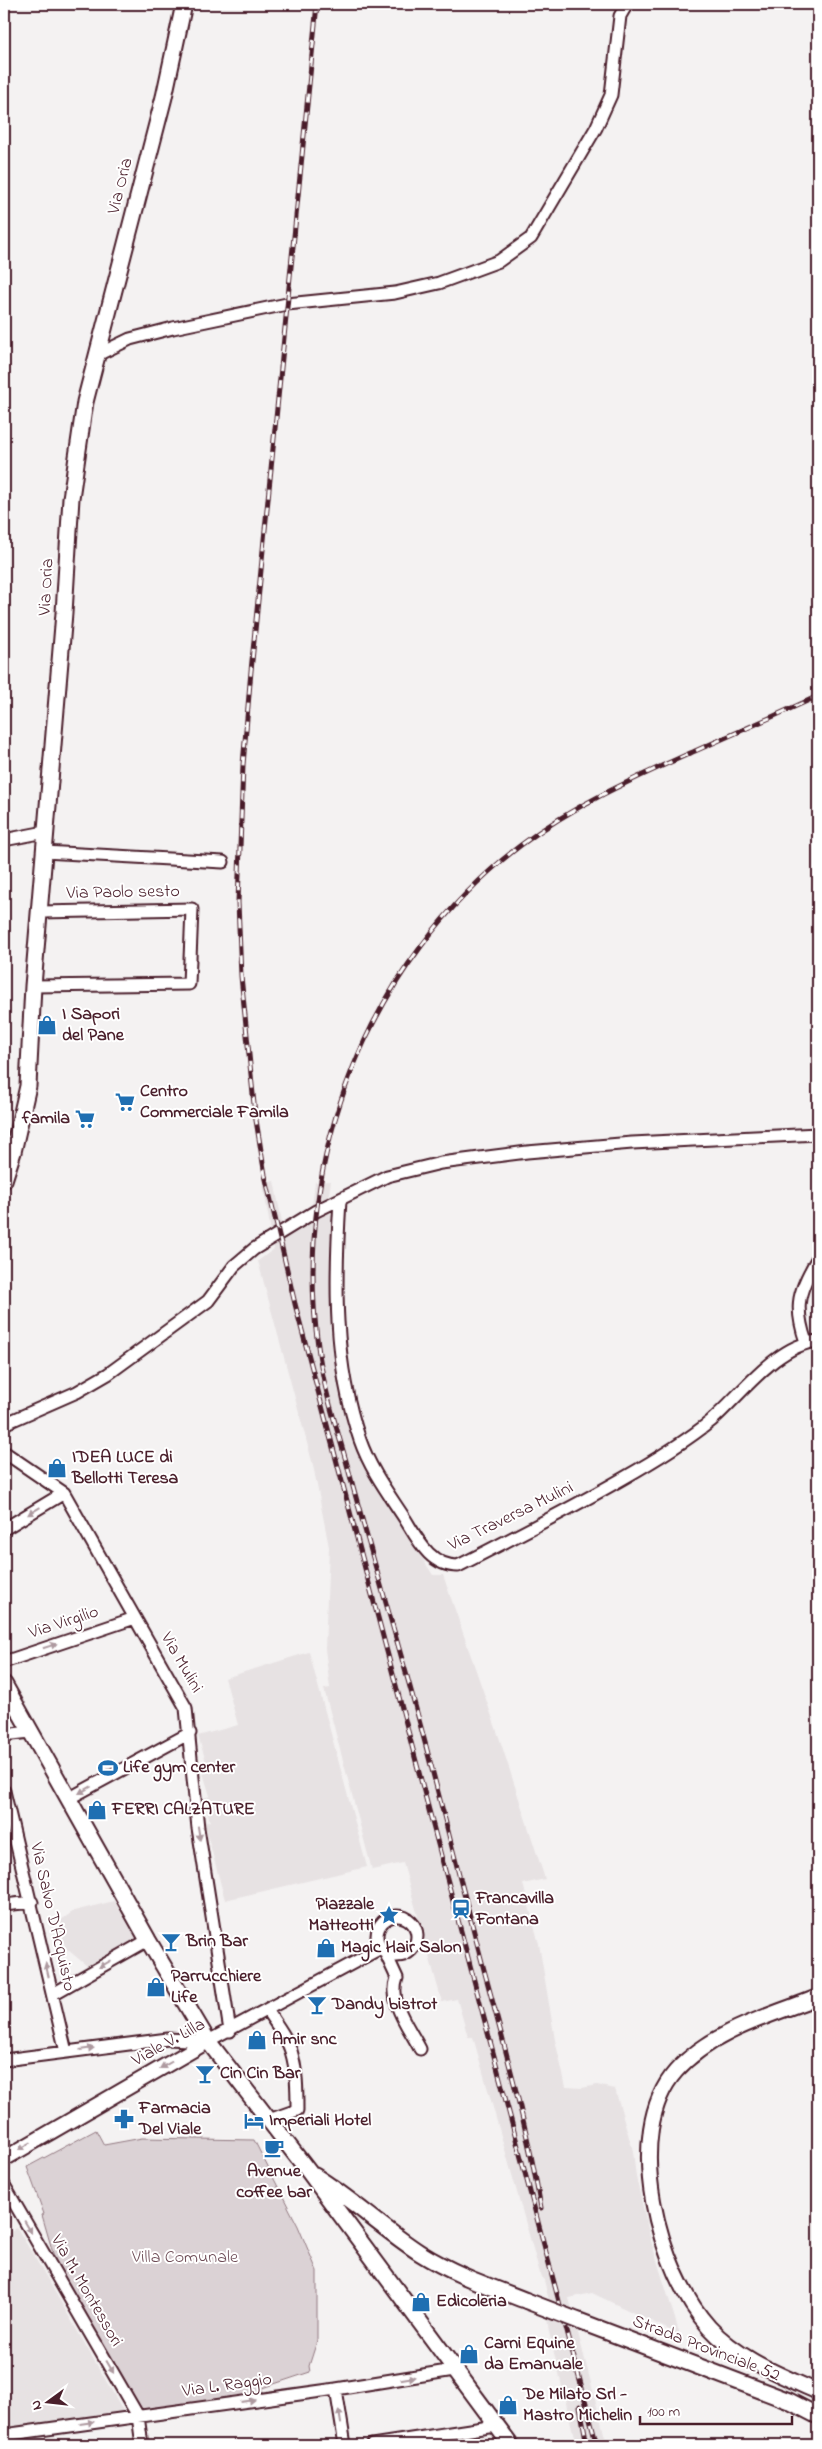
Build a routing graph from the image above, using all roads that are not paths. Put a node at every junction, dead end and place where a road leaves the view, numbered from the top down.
1 (184, 4) edge
2 (627, 4) edge
3 (97, 356) junction
4 (45, 832) junction
5 (4, 840) edge
6 (44, 852) junction
7 (223, 862) dead end
8 (40, 912) junction
9 (33, 986) junction
10 (818, 1134) edge
11 (8, 1152) edge
12 (4, 1180) edge
13 (340, 1200) junction
14 (818, 1258) edge
15 (818, 1341) edge
16 (806, 1342) junction
17 (4, 1424) edge
18 (4, 1452) edge
19 (64, 1493) junction
20 (4, 1529) edge
21 (135, 1618) junction
22 (4, 1662) edge
23 (4, 1684) edge
24 (30, 1732) junction
25 (190, 1732) junction
26 (4, 1735) edge
27 (4, 1791) edge
28 (68, 1799) junction
29 (32, 1902) junction
30 (4, 1905) edge
31 (148, 1940) junction
32 (53, 1994) junction
33 (818, 1997) edge
34 (267, 2010) junction
35 (230, 2031) junction
36 (208, 2041) junction
37 (420, 2049) dead end
38 (66, 2052) junction
39 (4, 2060) edge
40 (269, 2120) junction
41 (4, 2159) edge
42 (309, 2172) junction
43 (4, 2185) edge
44 (454, 2370) junction
45 (336, 2389) junction
46 (818, 2392) edge
47 (138, 2416) junction
48 (818, 2416) edge
49 (496, 2426) junction
50 (4, 2435) edge
51 (435, 2441) edge
52 (142, 2445) edge
53 (345, 2445) edge
54 (372, 2445) edge
55 (511, 2445) edge

1 - 3 main road, Via Oria
2 - 3 street
3 - 4 main road, Via Oria
4 - 5 street
4 - 6 main road, Via Oria
6 - 7 street
6 - 8 main road, Via Oria
8 - 9 main road, Via Oria
8 - 9 street, Via Paolo sesto
9 - 11 main road, Via Oria
10 - 13 street
11 - 12 main road, Via Oria
13 - 16 street, Via Traversa Mulini
13 - 17 street
14 - 16 street
15 - 16 street, Via Traversa Mulini
18 - 19 street, Via Mulini
19 -> 20 street
19 - 21 street, Via Mulini
22 -> 21 street, Via Virgilio
21 - 25 street, Via Mulini
23 - 24 main road
24 - 26 street
24 - 28 main road
25 -> 28 street
25 -> 35 street, Via Mulini
27 - 29 street, Via Salvo D'Acquisto
28 - 31 main road
29 - 30 street
32 -> 29 street, Via Salvo D'Acquisto
31 -> 32 street
31 - 36 main road
32 - 38 street, Via Salvo D'Acquisto
33 - 46 street
34 - 35 street, Viale V. Lilla
34 - 37 street, Viale V. Lilla
34 - 40 street
35 - 36 street, Viale V. Lilla
38 -> 36 street
36 - 40 main road
36 -> 41 street, Viale V. Lilla
38 - 39 street
40 - 42 main road
42 - 44 main road
42 - 48 main road, Strada Provinciale 52, bridge
43 -> 47 street, Via M. Montessori
45 -> 44 street, Via L. Raggio
44 - 49 main road
47 -> 45 street, Via L. Raggio
53 -> 45 street
50 -> 47 street, Via L. Raggio
47 - 52 street
49 - 51 street
49 - 55 main road
51 - 54 street

